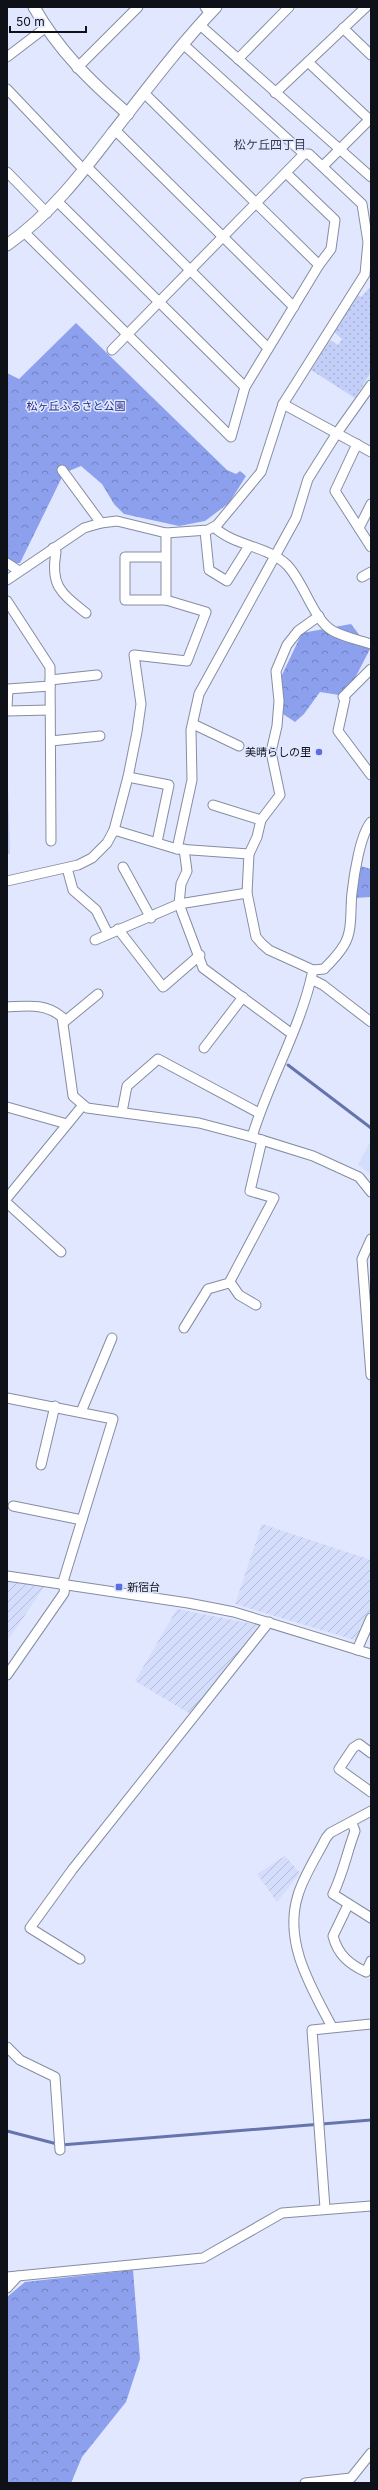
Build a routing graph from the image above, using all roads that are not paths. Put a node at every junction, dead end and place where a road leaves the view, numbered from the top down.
1 (34, 7) edge
2 (138, 7) edge
3 (289, 7) edge
4 (366, 7) edge
5 (211, 9) edge
6 (200, 25) junction
7 (46, 28) junction
8 (343, 28) junction
9 (183, 44) junction
10 (371, 55) edge
11 (7, 57) edge
12 (238, 59) junction
13 (308, 62) junction
14 (77, 68) junction
15 (7, 89) edge
16 (144, 93) junction
17 (275, 93) junction
18 (128, 114) junction
19 (370, 120) edge
20 (115, 130) junction
21 (339, 150) junction
22 (304, 154) junction
23 (323, 166) junction
24 (86, 169) junction
25 (7, 172) edge
26 (286, 173) junction
27 (371, 177) edge
28 (58, 202) junction
29 (257, 203) junction
30 (47, 213) junction
31 (25, 233) junction
32 (369, 233) edge
33 (222, 237) junction
34 (7, 245) edge
35 (318, 265) junction
36 (190, 270) junction
37 (159, 302) junction
38 (294, 307) junction
39 (127, 335) junction
40 (268, 348) junction
41 (112, 350) dead end
42 (371, 385) edge
43 (245, 387) junction
44 (283, 404) junction
45 (337, 433) junction
46 (357, 444) junction
47 (371, 452) edge
48 (62, 470) dead end
49 (371, 504) edge
50 (101, 523) junction
51 (214, 527) junction
52 (359, 528) junction
53 (205, 531) junction
54 (166, 533) junction
55 (249, 546) junction
56 (371, 547) edge
57 (53, 548) junction
58 (274, 556) junction
59 (165, 557) junction
60 (7, 563) edge
61 (20, 571) junction
62 (371, 572) edge
63 (362, 577) dead end
64 (7, 580) edge
65 (166, 600) junction
66 (7, 601) edge
67 (86, 613) dead end
68 (319, 616) junction
69 (371, 644) edge
70 (371, 669) edge
71 (98, 675) dead end
72 (50, 683) junction
73 (7, 710) edge
74 (50, 710) junction
75 (192, 724) junction
76 (100, 736) dead end
77 (51, 741) junction
78 (239, 746) dead end
79 (371, 775) edge
80 (128, 777) junction
81 (213, 806) dead end
82 (261, 820) junction
83 (371, 822) edge
84 (114, 830) junction
85 (51, 841) dead end
86 (156, 842) junction
87 (181, 849) junction
88 (249, 854) junction
89 (123, 867) dead end
90 (67, 868) junction
91 (7, 881) edge
92 (247, 893) junction
93 (179, 904) junction
94 (151, 918) junction
95 (118, 929) junction
96 (108, 934) junction
97 (95, 940) dead end
98 (200, 955) junction
99 (312, 974) junction
100 (98, 994) dead end
101 (243, 997) junction
102 (7, 1007) edge
103 (64, 1022) junction
104 (371, 1022) edge
105 (292, 1034) junction
106 (204, 1048) dead end
107 (82, 1105) junction
108 (7, 1108) edge
109 (122, 1112) junction
110 (259, 1113) junction
111 (67, 1124) junction
112 (252, 1137) junction
113 (262, 1140) junction
114 (371, 1192) edge
115 (7, 1198) edge
116 (7, 1203) edge
117 (371, 1239) edge
118 (61, 1252) dead end
119 (230, 1282) junction
120 (371, 1291) edge
121 (364, 1300) junction
122 (256, 1306) dead end
123 (184, 1328) dead end
124 (112, 1338) dead end
125 (371, 1375) edge
126 (7, 1398) edge
127 (55, 1406) junction
128 (81, 1412) junction
129 (41, 1464) dead end
130 (13, 1506) dead end
131 (82, 1520) junction
132 (7, 1576) edge
133 (64, 1585) junction
134 (371, 1618) edge
135 (269, 1622) junction
136 (358, 1650) junction
137 (371, 1654) edge
138 (10, 1665) edge
139 (7, 1675) edge
140 (371, 1753) edge
141 (371, 1792) edge
142 (371, 1811) edge
143 (352, 1823) junction
144 (348, 1905) junction
145 (371, 1918) edge
146 (80, 1959) dead end
147 (371, 1962) edge
148 (371, 2024) edge
149 (332, 2027) junction
150 (7, 2047) edge
151 (60, 2147) dead end
152 (371, 2206) edge
153 (325, 2208) junction
154 (18, 2276) junction
155 (7, 2277) edge
156 (7, 2288) edge
157 (371, 2453) edge
158 (305, 2483) edge

1 - 7 street
2 - 14 street
3 - 12 street
4 - 8 street
5 - 6 street
6 - 9 street
6 - 12 street
7 - 11 street
7 - 14 street
8 - 10 street
8 - 13 street
9 - 16 street
9 - 22 street
12 - 17 street
13 - 17 street
13 - 19 street
14 - 18 street
15 - 24 street
16 - 18 street
16 - 29 street
17 - 21 street
18 - 20 street
19 - 21 street
20 - 24 street
20 - 33 street
21 - 23 street
21 - 27 street
22 - 23 street
22 - 26 street
23 - 32 street
24 - 28 street
24 - 36 street
25 - 30 street
26 - 29 street
26 - 35 street
28 - 30 street
28 - 37 street
29 - 33 street
29 - 35 street
30 - 31 street
31 - 34 street
31 - 39 street
32 - 44 street
33 - 36 street
33 - 38 street
35 - 38 street
36 - 37 street
36 - 40 street
37 - 39 street
37 - 43 street
38 - 40 street
39 - 41 street
39 - 43 street
40 - 43 street
42 - 45 street
44 - 45 street
44 - 51 street
45 - 46 street
45 - 58 street
46 - 47 street
46 - 52 street
48 - 50 street
49 - 52 street
50 - 54 street
50 - 57 street
51 - 53 street
51 - 55 street
52 - 56 street
53 - 54 street
53 - 55 street
54 - 59 street
55 - 58 street
57 - 61 street
57 - 67 street
58 - 68 street
58 - 75 street
59 - 65 street
59 - 65 street
60 - 61 street
61 - 64 street
62 - 63 street
65 - 80 street
66 - 72 street
68 - 69 street
68 - 82 street
70 - 79 street
71 - 72 street
72 - 73 street
72 - 74 street
73 - 74 street
74 - 77 street
75 - 78 street
75 - 87 street
76 - 77 street
77 - 85 street
80 - 84 street
80 - 86 street
81 - 82 street
82 - 88 street
83 - 99 street
84 - 86 street
84 - 90 street
86 - 87 street
87 - 88 street
87 - 93 street
88 - 92 street
89 - 94 street
90 - 91 street
90 - 96 street
92 - 93 street
92 - 99 street
93 - 94 street
93 - 98 street
94 - 95 street
95 - 96 street
95 - 98 street
96 - 97 street
98 - 101 street
99 - 104 street
99 - 105 street
100 - 103 street
101 - 105 street
101 - 106 street
102 - 103 street
103 - 107 street
105 - 110 street
107 - 109 street
107 - 111 street
108 - 111 street
109 - 110 street
109 - 112 street
110 - 112 street
111 - 115 street
112 - 113 street
113 - 114 street
113 - 119 street
116 - 118 street
117 - 121 street
119 - 122 street
119 - 123 street
120 - 121 street
121 - 125 street
124 - 128 street
126 - 127 street
127 - 128 street
127 - 129 street
128 - 131 street
130 - 131 street
131 - 133 street
132 - 133 street
133 - 135 street
133 - 138 street
134 - 136 street
135 - 136 street
135 - 146 street
136 - 137 street
138 - 139 street
140 - 141 street
142 - 143 street
143 - 144 street
143 - 149 street
144 - 145 street
144 - 147 street
148 - 149 street
149 - 153 street
150 - 151 street
152 - 153 street
153 - 154 street
154 - 155 street
154 - 156 street
157 - 158 street

